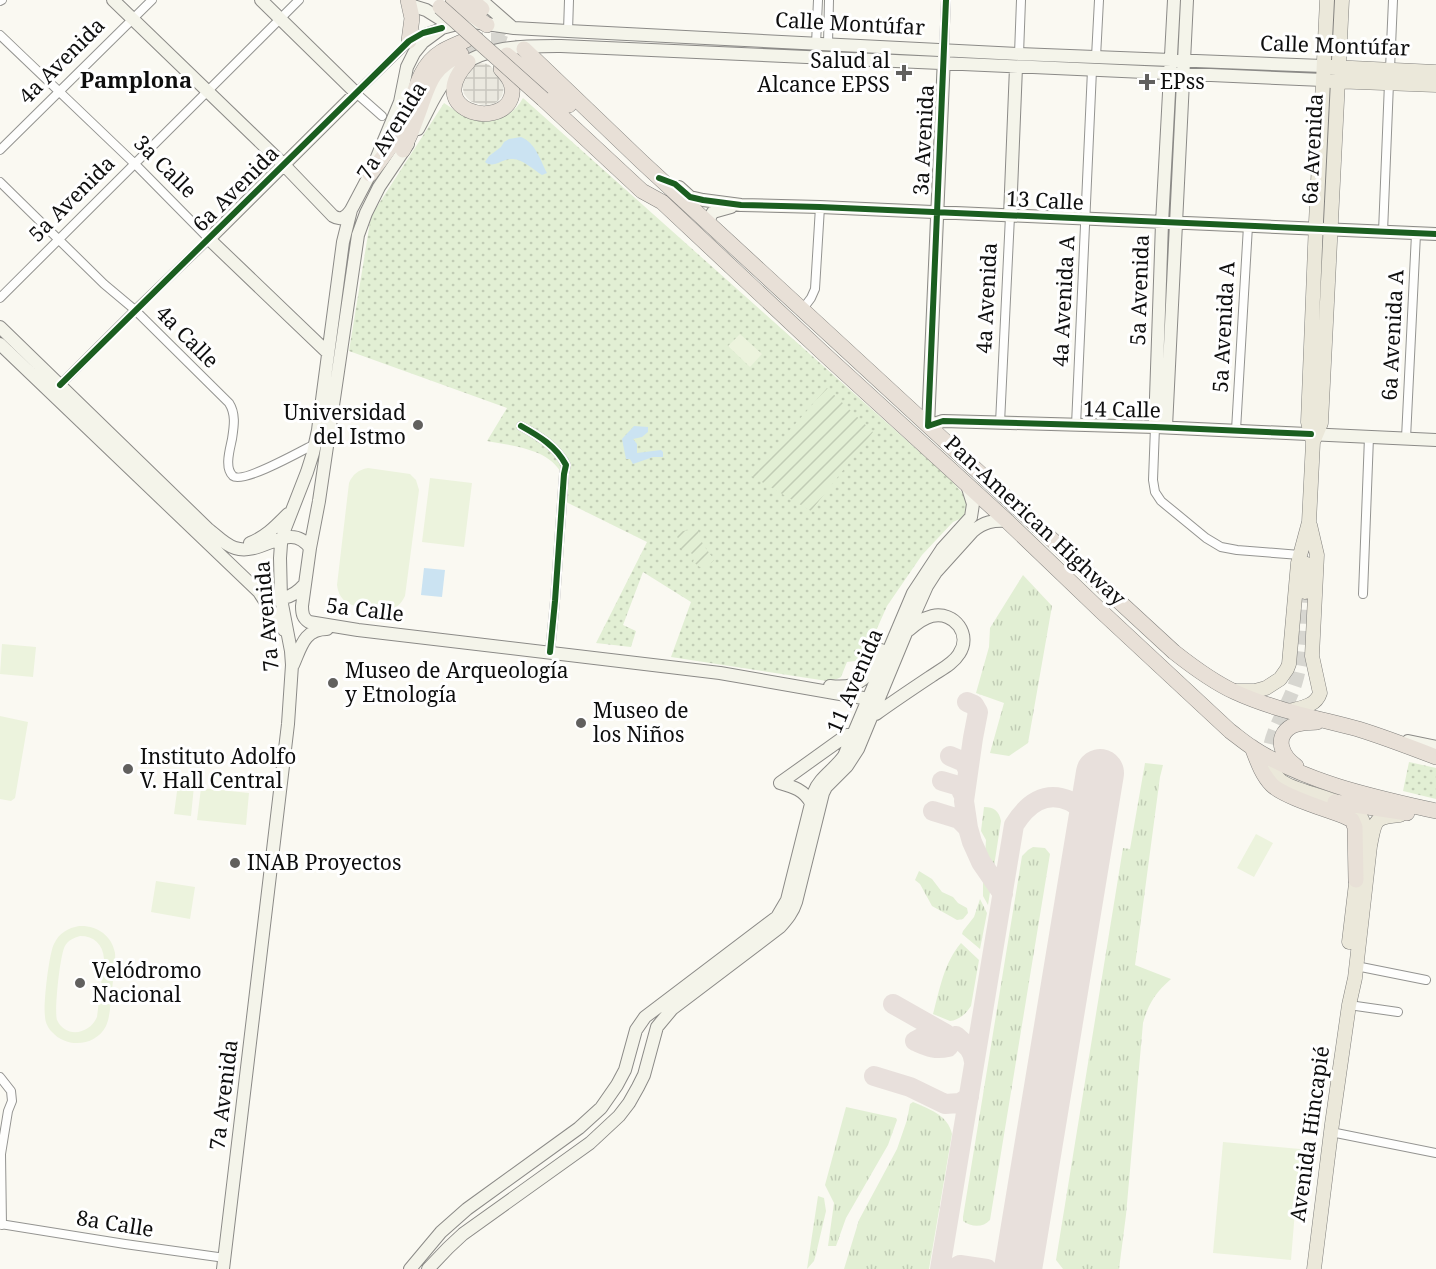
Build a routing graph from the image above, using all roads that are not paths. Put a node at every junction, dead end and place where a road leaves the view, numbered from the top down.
1 (113, 0) edge
2 (152, 0) edge
3 (261, 0) edge
4 (299, 0) edge
5 (569, 0) edge
6 (818, 0) edge
7 (829, 0) edge
8 (946, 0) edge
9 (1021, 0) edge
10 (1099, 0) edge
11 (1174, 0) edge
12 (1187, 0) edge
13 (1327, 0) edge
14 (1342, 0) edge
15 (1393, 0) edge
16 (409, 2) edge
17 (440, 3) edge
18 (478, 3) edge
19 (280, 18) junction
20 (133, 19) junction
21 (487, 25) junction
22 (446, 27) junction
23 (514, 28) junction
24 (568, 31) junction
25 (0, 35) edge
26 (409, 41) junction
27 (822, 44) junction
28 (944, 50) junction
29 (526, 51) tunnel mouth
30 (465, 52) junction
31 (1019, 54) junction
32 (1096, 57) junction
33 (504, 62) junction
34 (944, 63) junction
35 (1016, 67) junction
36 (1177, 67) junction
37 (1092, 70) junction
38 (1436, 72) edge
39 (1323, 73) junction
40 (1338, 74) junction
41 (1389, 76) junction
42 (1436, 85) edge
43 (207, 91) junction
44 (59, 92) junction
45 (356, 93) junction
46 (382, 116) dead end
47 (0, 150) edge
48 (403, 150) joint
49 (135, 164) junction
50 (284, 165) junction
51 (370, 174) junction
52 (659, 178) junction
53 (0, 182) edge
54 (662, 202) junction
55 (741, 205) junction
56 (820, 207) junction
57 (351, 210) junction
58 (937, 212) junction
59 (1010, 216) junction
60 (1086, 219) junction
61 (1162, 223) junction
62 (1176, 223) junction
63 (709, 224) junction
64 (1248, 226) junction
65 (1315, 230) junction
66 (1330, 230) junction
67 (1383, 232) junction
68 (1416, 234) junction
69 (1436, 234) edge
70 (59, 239) junction
71 (209, 239) junction
72 (0, 298) edge
73 (135, 310) junction
74 (802, 310) junction
75 (0, 327) edge
76 (0, 344) edge
77 (328, 353) junction
78 (60, 385) junction
79 (1000, 423) junction
80 (1076, 425) junction
81 (521, 426) dead end
82 (928, 426) junction
83 (1161, 427) junction
84 (1236, 430) junction
85 (1369, 436) junction
86 (1406, 438) junction
87 (1316, 439) junction
88 (1436, 440) edge
89 (315, 444) junction
90 (967, 485) junction
91 (300, 492) junction
92 (319, 501) junction
93 (294, 508) junction
94 (1007, 520) junction
95 (1309, 522) junction
96 (282, 538) junction
97 (225, 542) junction
98 (310, 548) junction
99 (1300, 555) junction
100 (305, 584) junction
101 (258, 591) junction
102 (913, 592) junction
103 (1305, 592) tunnel mouth
104 (1363, 594) dead end
105 (281, 599) junction
106 (358, 630) junction
107 (906, 633) junction
108 (288, 637) junction
109 (550, 652) junction
110 (292, 665) junction
111 (720, 673) junction
112 (910, 690) junction
113 (1234, 691) junction
114 (884, 697) dead end
115 (863, 698) dead end
116 (1289, 711) junction
117 (876, 714) dead end
118 (1329, 722) junction
119 (1361, 730) junction
120 (847, 735) dead end
121 (1252, 747) junction
122 (1436, 747) edge
123 (1436, 757) edge
124 (1272, 770) dead end
125 (1320, 779) junction
126 (1335, 802) junction
127 (811, 803) junction
128 (1432, 810) edge
129 (1411, 814) junction
130 (1356, 880) junction
131 (790, 905) junction
132 (1356, 966) junction
133 (1425, 980) dead end
134 (1349, 1005) junction
135 (1398, 1012) dead end
136 (0, 1077) edge
137 (1331, 1132) junction
138 (1436, 1153) edge
139 (1, 1224) edge
140 (224, 1264) edge
141 (410, 1269) edge
142 (428, 1269) edge
143 (1314, 1269) edge

1 - 20 main road
2 - 20 street, 4a Avenida
3 - 19 main road
4 - 19 street, 5a Avenida
5 - 24 street
6 - 27 street
7 - 27 street
8 - 28 street, 3a Avenida
9 - 31 street
10 - 32 street
11 - 36 main road, 5a Avenida
12 - 36 main road, 5a Avenida
13 - 39 main road, 6a Avenida
14 - 40 main road, 6a Avenida
15 - 41 street
16 - 22 main road
16 - 26 highway
17 - 21 highway
17 - 33 highway, bridge
17 - 54 highway, Pan-American Highway, bridge
18 - 23 main road
19 - 43 street, 5a Avenida
19 - 45 main road
20 - 43 main road
20 - 44 street, 4a Avenida
21 - 22 main road, Calle Montúfar
21 - 23 main road, Calle Montúfar
22 - 26 street, 6a Avenida
22 - 51 main road, 7a Avenida
23 - 24 main road, Calle Montúfar
24 - 27 main road, Calle Montúfar
25 - 44 street, 3a Calle
26 - 45 street, 6a Avenida
27 - 28 main road, Calle Montúfar
28 - 31 main road, Calle Montúfar
28 - 34 main road, 3a Avenida
29 - 52 highway, Pan-American Highway
30 - 33 highway
30 - 34 main road, Calle Montúfar
30 - 48 highway
30 - 51 highway
31 - 32 main road, Calle Montúfar
32 - 36 main road, Calle Montúfar
33 - 54 highway
34 - 35 main road, Calle Montúfar
34 - 58 main road, 3a Avenida
35 - 37 main road, Calle Montúfar
35 - 59 main road, 4a Avenida
36 - 37 main road, Calle Montúfar
36 - 39 main road, Calle Montúfar
36 - 61 main road, 5a Avenida
36 - 62 main road, 5a Avenida
37 - 60 street, 4a Avenida A
38 - 41 main road, Calle Montúfar
39 - 40 main road, Calle Montúfar
39 - 65 main road, 6a Avenida
40 - 41 main road, Calle Montúfar
40 - 66 main road, 6a Avenida
41 - 42 main road, Calle Montúfar
41 - 67 street
43 - 49 street, 5a Avenida
43 - 50 main road
44 - 47 street, 4a Avenida
44 - 49 street, 3a Calle
45 - 46 street
45 - 50 main road, 6a Avenida
48 - 92 main road, 7a Avenida
49 - 70 street, 5a Avenida
49 - 71 street, 3a Calle
50 - 57 main road
50 - 71 main road, 6a Avenida
51 - 57 main road, 7a Avenida
52 - 55 main road, 13 Calle
52 - 63 highway, Pan-American Highway
53 - 70 street, 4a Calle
54 - 90 highway, Pan-American Highway
55 - 56 main road, 13 Calle
55 - 63 main road, 13 Calle
56 - 58 main road, 13 Calle
56 - 74 street
57 - 77 main road, 7a Avenida
58 - 59 main road, 13 Calle
58 - 82 main road, 3a Avenida
59 - 60 main road, 13 Calle
59 - 79 street, 4a Avenida
60 - 61 main road, 13 Calle
60 - 80 street, 4a Avenida A
61 - 62 main road, 13 Calle
61 - 83 main road, 5a Avenida
62 - 64 main road, 13 Calle
62 - 83 main road, 5a Avenida
63 - 74 highway, Pan-American Highway
64 - 65 main road, 13 Calle
64 - 84 street, 5a Avenida A
65 - 66 main road, 13 Calle
65 - 87 main road, 6a Avenida
66 - 67 main road, 13 Calle
66 - 87 main road, 6a Avenida
67 - 68 main road, 13 Calle
68 - 69 main road, 13 Calle
68 - 86 street, 6a Avenida A
70 - 72 street, 5a Avenida
70 - 73 street, 4a Calle
71 - 73 street, 6a Avenida
71 - 77 main road, 3a Calle
73 - 78 street, 6a Avenida
73 - 89 street, 4a Calle
74 - 82 highway, Pan-American Highway
75 - 78 main road
76 - 101 main road
77 - 89 main road, 7a Avenida
78 - 97 main road
79 - 80 main road, 14 Calle
79 - 82 main road, 14 Calle
80 - 83 main road, 14 Calle
81 - 109 street
82 - 113 highway, Pan-American Highway
83 - 84 main road, 14 Calle
83 - 99 street, 5a Avenida
84 - 87 main road, 14 Calle
85 - 86 main road, 14 Calle
85 - 87 main road, 14 Calle
85 - 104 street
86 - 88 main road, 14 Calle
87 - 95 main road, 6a Avenida
89 - 91 main road, 7a Avenida
90 - 94 highway, Pan-American Highway
90 - 102 main road, 11 Avenida
91 - 92 main road
91 - 93 main road, 7a Avenida
92 - 98 main road, 7a Avenida
93 - 96 main road, 7a Avenida
93 - 97 main road
94 - 107 main road, 11 Avenida
94 - 121 highway, Pan-American Highway
95 - 99 main road, 6a Avenida
95 - 103 main road
95 - 116 main road, 6a Avenida
96 - 97 main road
96 - 98 main road
96 - 105 main road, 7a Avenida
98 - 100 main road, 7a Avenida
99 - 113 main road, 6a Avenida
100 - 105 main road, 5a Calle
100 - 106 main road, 5a Calle
101 - 105 main road
101 - 108 main road
102 - 111 main road
102 - 127 main road, 11 Avenida
105 - 108 main road, 7a Avenida
106 - 109 main road, 5a Calle
106 - 110 main road
107 - 112 main road
107 - 131 main road, 11 Avenida
108 - 110 main road, 7a Avenida
109 - 111 main road, 5a Calle
110 - 140 main road, 7a Avenida
111 - 115 main road, 5a Calle
112 - 114 main road
112 - 117 main road
113 - 116 highway, Pan-American Highway
116 - 118 highway, Pan-American Highway
118 - 119 highway, Pan-American Highway
118 - 125 highway
119 - 122 main road
119 - 123 highway, Pan-American Highway
120 - 127 main road
121 - 125 highway, Pan-American Highway
121 - 130 highway
124 - 126 main road
125 - 128 highway, Pan-American Highway
126 - 129 highway
126 - 130 main road, Avenida Hincapié
127 - 131 main road, 11 Avenida
128 - 129 highway
129 - 132 main road, Avenida Hincapié
130 - 134 main road, Avenida Hincapié
131 - 141 main road
131 - 142 main road
132 - 133 street
132 - 134 main road, Avenida Hincapié
134 - 135 street
134 - 137 main road, Avenida Hincapié
136 - 139 street
137 - 138 street
137 - 143 main road, Avenida Hincapié
139 - 140 street, 8a Calle

